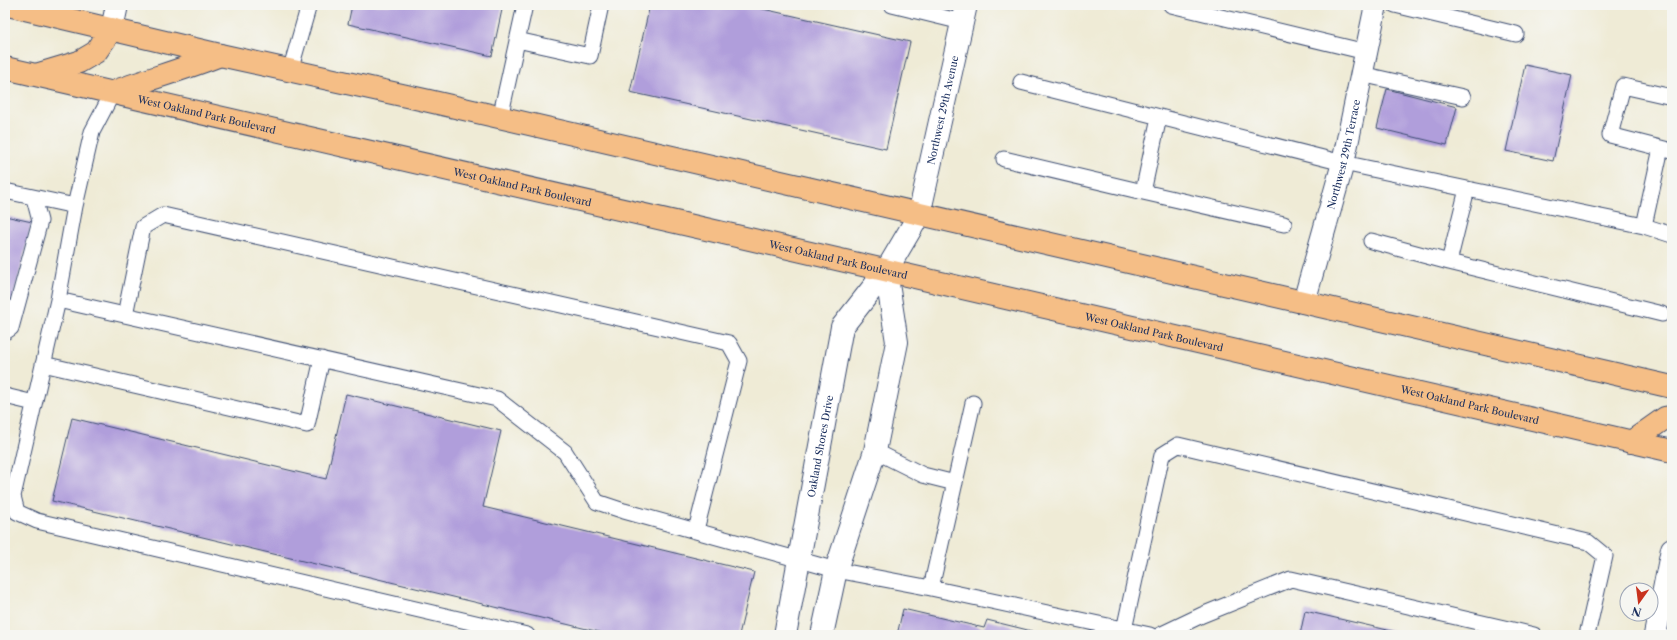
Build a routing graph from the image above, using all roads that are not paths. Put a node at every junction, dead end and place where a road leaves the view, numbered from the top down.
1 (8, 5) edge
2 (117, 5) edge
3 (309, 5) edge
4 (525, 5) edge
5 (601, 5) edge
6 (892, 5) edge
7 (1171, 5) edge
8 (1376, 5) edge
9 (1395, 5) edge
10 (964, 13) edge
11 (112, 29) junction
12 (1516, 34) dead end
13 (517, 40) junction
14 (1366, 52) junction
15 (220, 55) junction
16 (5, 68) edge
17 (290, 71) junction
18 (1361, 74) junction
19 (36, 75) junction
20 (1021, 82) dead end
21 (113, 92) junction
22 (1463, 97) dead end
23 (1672, 97) edge
24 (1158, 117) junction
25 (500, 118) junction
26 (1667, 149) edge
27 (1004, 159) dead end
28 (1343, 163) junction
29 (1467, 189) junction
30 (5, 191) edge
31 (1143, 192) junction
32 (34, 198) junction
33 (76, 206) junction
34 (919, 215) junction
35 (1284, 224) dead end
36 (1644, 226) junction
37 (1672, 235) edge
38 (1371, 241) dead end
39 (1449, 262) junction
40 (886, 271) junction
41 (58, 300) junction
42 (1304, 302) junction
43 (1662, 314) dead end
44 (125, 315) junction
45 (7, 329) edge
46 (322, 359) junction
47 (43, 364) junction
48 (1672, 387) edge
49 (5, 396) edge
50 (34, 403) junction
51 (973, 403) dead end
52 (1672, 417) edge
53 (1631, 442) junction
54 (875, 451) junction
55 (1672, 451) edge
56 (955, 483) junction
57 (9, 495) edge
58 (696, 530) junction
59 (1671, 558) edge
60 (798, 559) junction
61 (836, 570) junction
62 (931, 588) junction
63 (1124, 630) junction
64 (1487, 630) edge
65 (527, 635) edge
66 (786, 635) edge
67 (822, 635) edge
68 (1150, 635) edge
69 (1160, 635) edge
70 (1534, 635) edge
71 (1587, 635) edge
72 (1655, 635) edge

1 - 11 main road
2 - 11 street
3 - 17 lane
4 - 13 lane
5 - 13 lane
6 - 10 lane
7 - 14 lane
8 - 14 street, Northwest 29th Terrace
9 - 12 lane
10 - 34 street, Northwest 29th Avenue
11 - 15 main road
11 - 19 main road
13 - 25 lane
14 - 18 street, Northwest 29th Terrace
15 - 17 main road
15 - 21 main road
16 - 19 main road, West Oakland Park Boulevard
17 - 25 main road
18 - 22 lane
18 - 28 street, Northwest 29th Terrace
19 - 21 main road, West Oakland Park Boulevard
20 - 24 lane
21 - 33 lane
21 - 40 main road, West Oakland Park Boulevard
23 - 26 lane
24 - 28 lane
24 - 31 lane
25 - 34 main road
26 - 36 lane
27 - 31 lane
28 - 29 lane
28 - 42 street, Northwest 29th Terrace
29 - 36 lane
29 - 39 lane
30 - 32 lane
31 - 35 lane
32 - 33 lane
32 - 45 lane
33 - 41 lane
34 - 40 street, Oakland Shores Drive
34 - 42 main road
36 - 37 lane
38 - 39 lane
39 - 43 lane
40 - 53 main road, West Oakland Park Boulevard
40 - 54 street
40 - 60 street, Oakland Shores Drive
41 - 44 lane
41 - 47 lane
42 - 48 main road
44 - 46 lane
44 - 58 lane
46 - 47 lane
46 - 58 lane
47 - 50 lane
49 - 50 lane
50 - 57 lane
51 - 56 lane
52 - 53 main road
53 - 55 main road, West Oakland Park Boulevard
54 - 56 lane
54 - 61 street
56 - 62 lane
57 - 65 lane
58 - 60 lane
59 - 72 street
60 - 61 lane
60 - 66 street, Oakland Shores Drive
61 - 62 lane
61 - 67 street
62 - 63 lane
63 - 68 lane
63 - 71 lane
64 - 69 lane
64 - 70 lane

